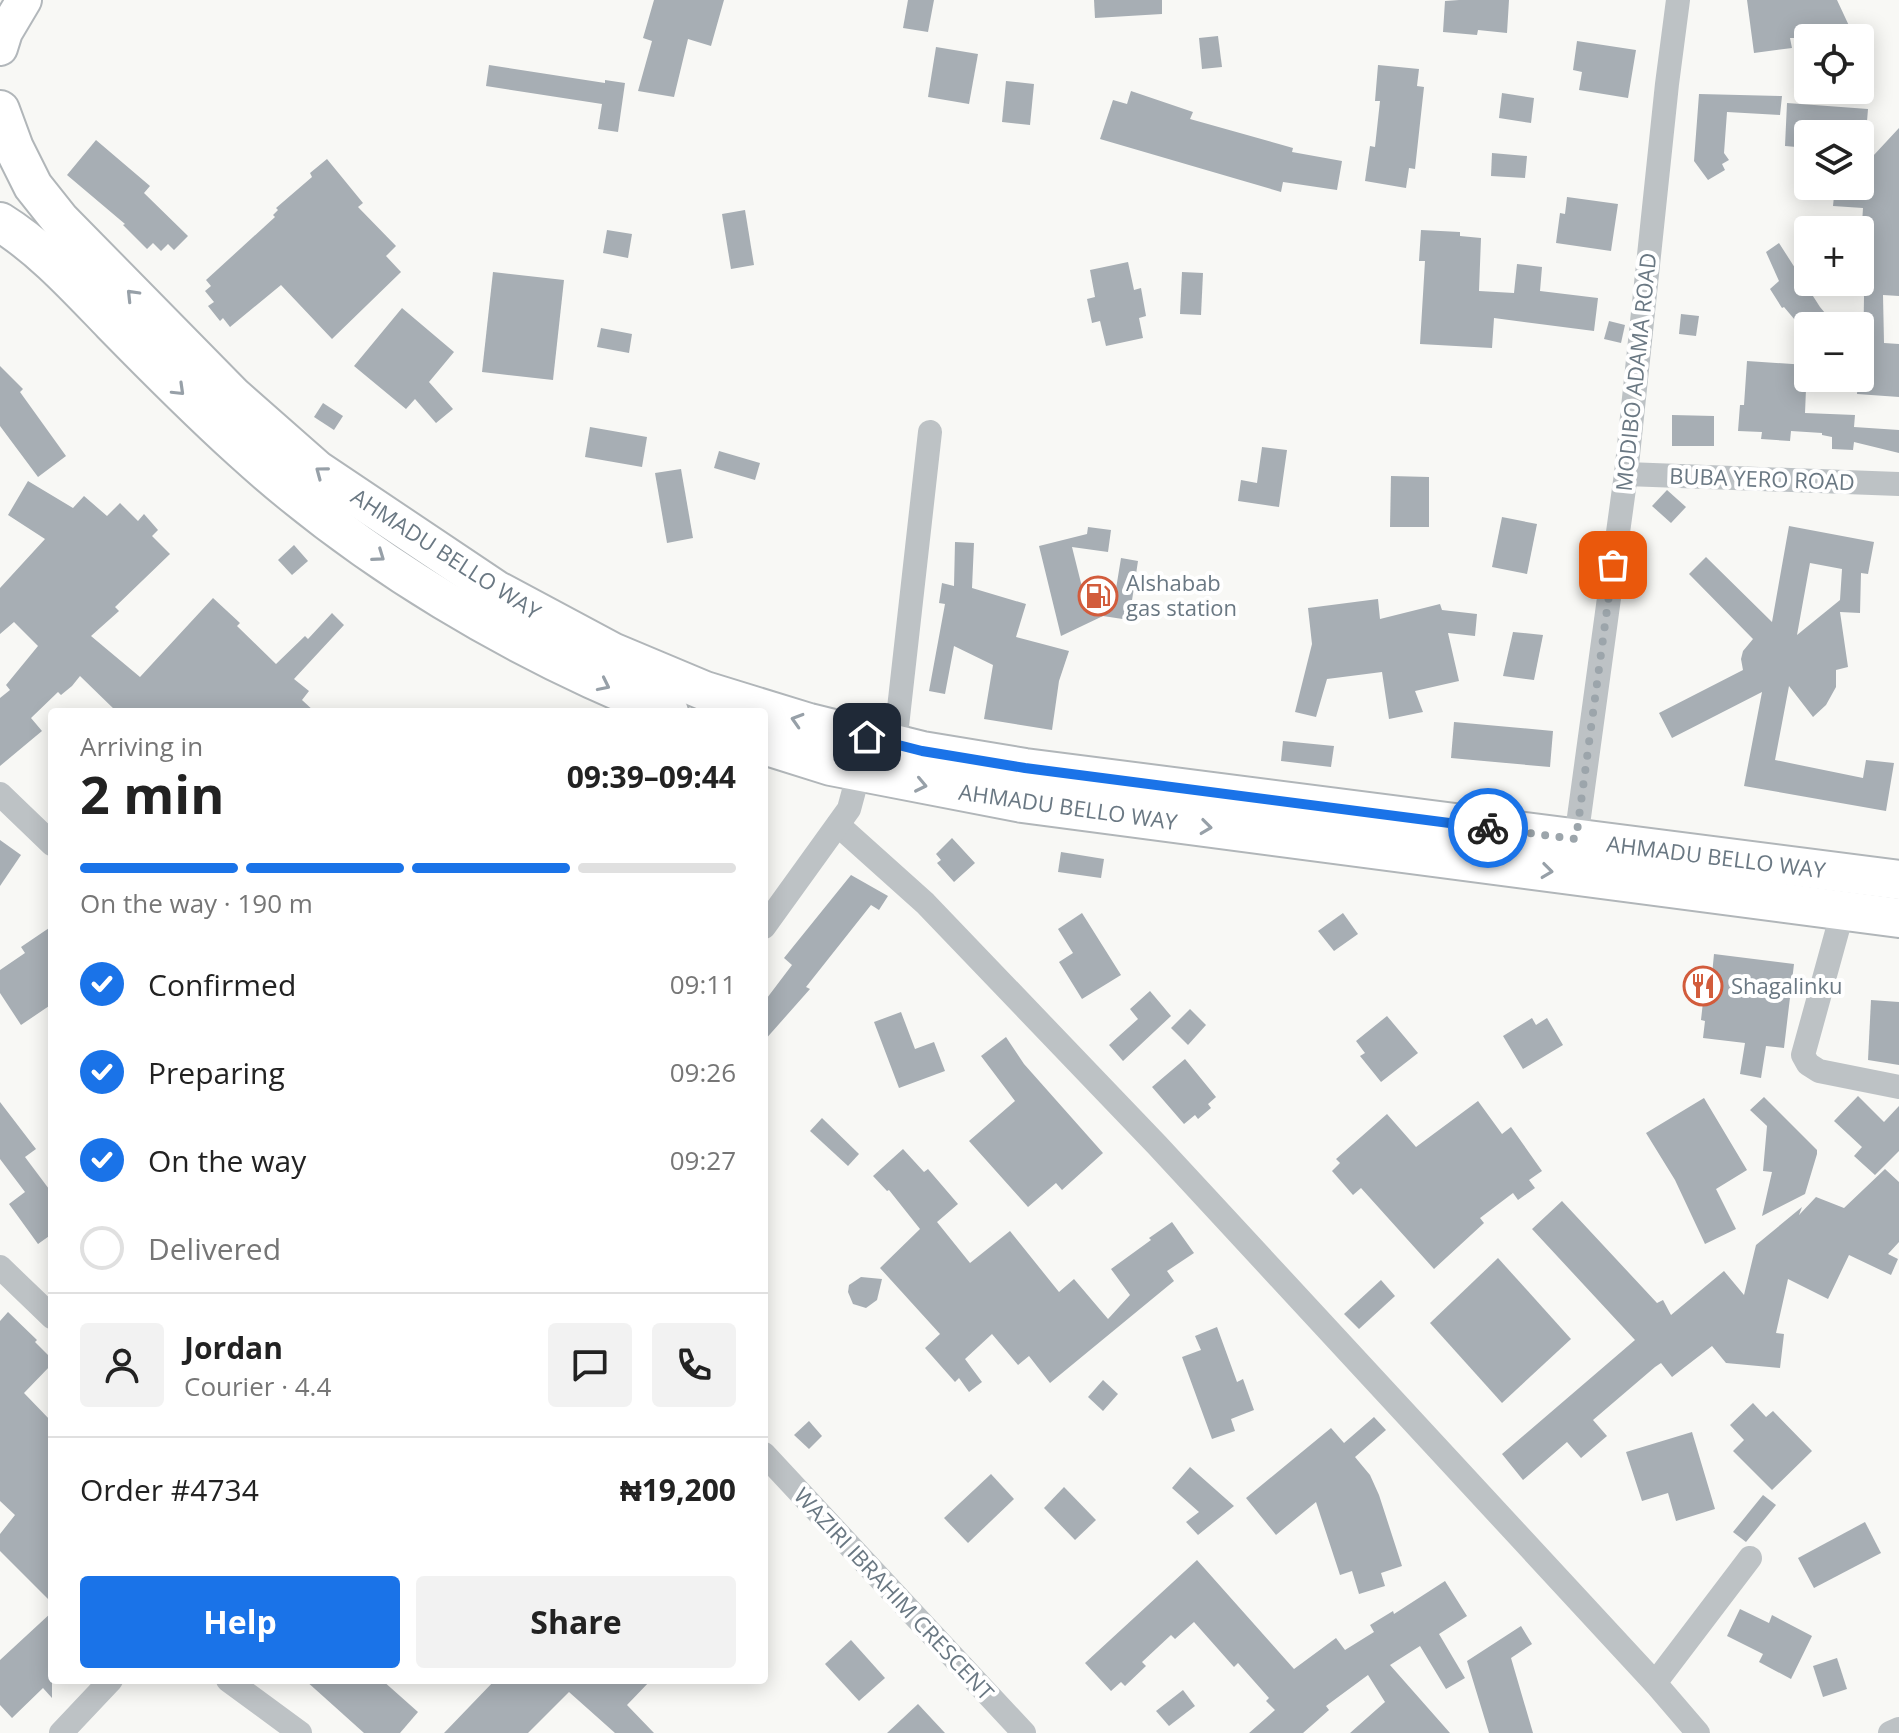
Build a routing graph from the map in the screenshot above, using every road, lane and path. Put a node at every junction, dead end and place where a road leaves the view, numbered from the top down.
1 (24, 0) edge
2 (1678, 0) edge
3 (0, 48) edge
4 (0, 110) edge
5 (0, 222) edge
6 (930, 432) dead end
7 (1626, 474) junction
8 (1899, 484) edge
9 (659, 708) edge
10 (760, 708) edge
11 (768, 710) edge
12 (895, 744) junction
13 (768, 746) edge
14 (859, 772) junction
15 (0, 794) edge
16 (838, 825) junction
17 (1576, 839) junction
18 (48, 840) edge
19 (1899, 880) edge
20 (1843, 910) junction
21 (1899, 918) edge
22 (768, 921) edge
23 (1899, 1087) edge
24 (0, 1267) edge
25 (48, 1313) edge
26 (768, 1458) edge
27 (1750, 1558) dead end
28 (1655, 1683) junction
29 (107, 1684) edge
30 (233, 1684) edge
31 (1899, 1729) edge
32 (61, 1733) edge
33 (300, 1733) edge
34 (1024, 1733) edge
35 (1698, 1733) edge
36 (1890, 1733) edge

1 - 3 main road
2 - 7 street, MODIBO ADAMA ROAD
10 -> 4 main road, AHMADU BELLO WAY
5 -> 9 main road, AHMADU BELLO WAY
6 - 12 street
7 - 8 street, BUBA YERO ROAD
7 - 17 street, MODIBO ADAMA ROAD
12 -> 11 main road, AHMADU BELLO WAY
12 - 17 main road, AHMADU BELLO WAY
13 - 14 main road, AHMADU BELLO WAY
14 - 16 street
14 -> 20 main road, AHMADU BELLO WAY
15 - 18 street
16 - 22 street
16 - 28 street
17 - 19 main road, AHMADU BELLO WAY
20 - 21 main road, AHMADU BELLO WAY
20 - 23 street
24 - 25 street
26 - 34 street, WAZIRI IBRAHIM CRESCENT
27 - 28 street
28 - 35 street
29 - 32 street
30 - 33 street
31 - 36 street

